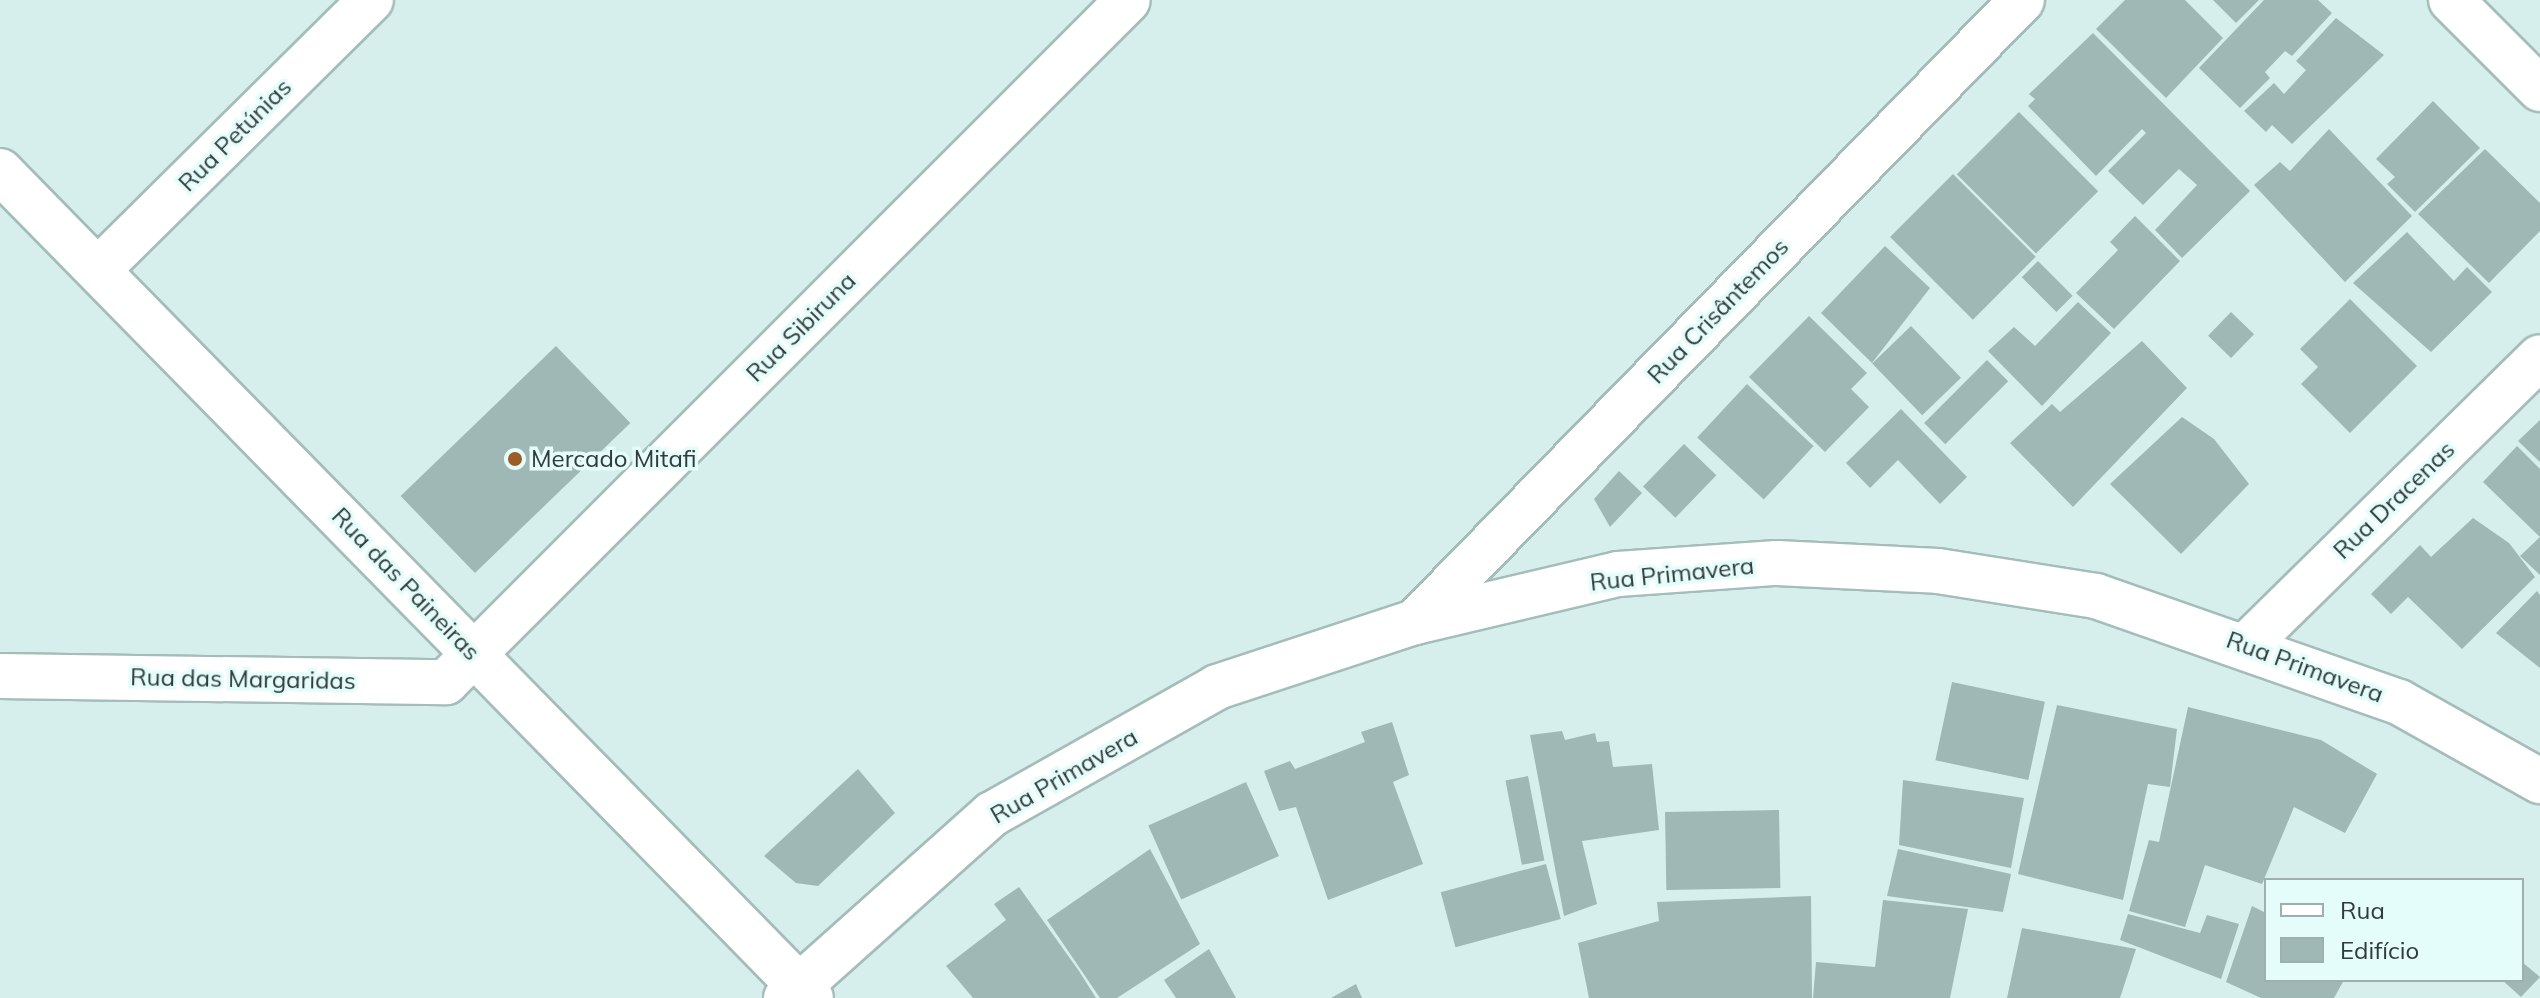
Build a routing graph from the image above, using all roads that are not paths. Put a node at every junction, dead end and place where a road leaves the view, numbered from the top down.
1 (371, 0) edge
2 (1128, 0) edge
3 (2022, 0) edge
4 (2451, 0) edge
5 (2540, 89) edge
6 (0, 171) edge
7 (98, 270) junction
8 (2540, 357) edge
9 (1415, 622) junction
10 (2248, 644) junction
11 (475, 654) junction
12 (0, 676) edge
13 (2540, 781) edge
14 (799, 994) edge

1 - 7 street, Rua Petúnias
2 - 11 street, Rua Sibiruna
3 - 9 street, Rua Crisântemos
4 - 5 street
6 - 7 street, Rua das Paineiras
7 - 11 street, Rua das Paineiras
8 - 10 street, Rua Dracenas
9 - 10 street, Rua Primavera
9 - 14 street, Rua Primavera
10 - 13 street, Rua Primavera
11 - 12 street, Rua das Margaridas
11 - 14 street, Rua das Paineiras

